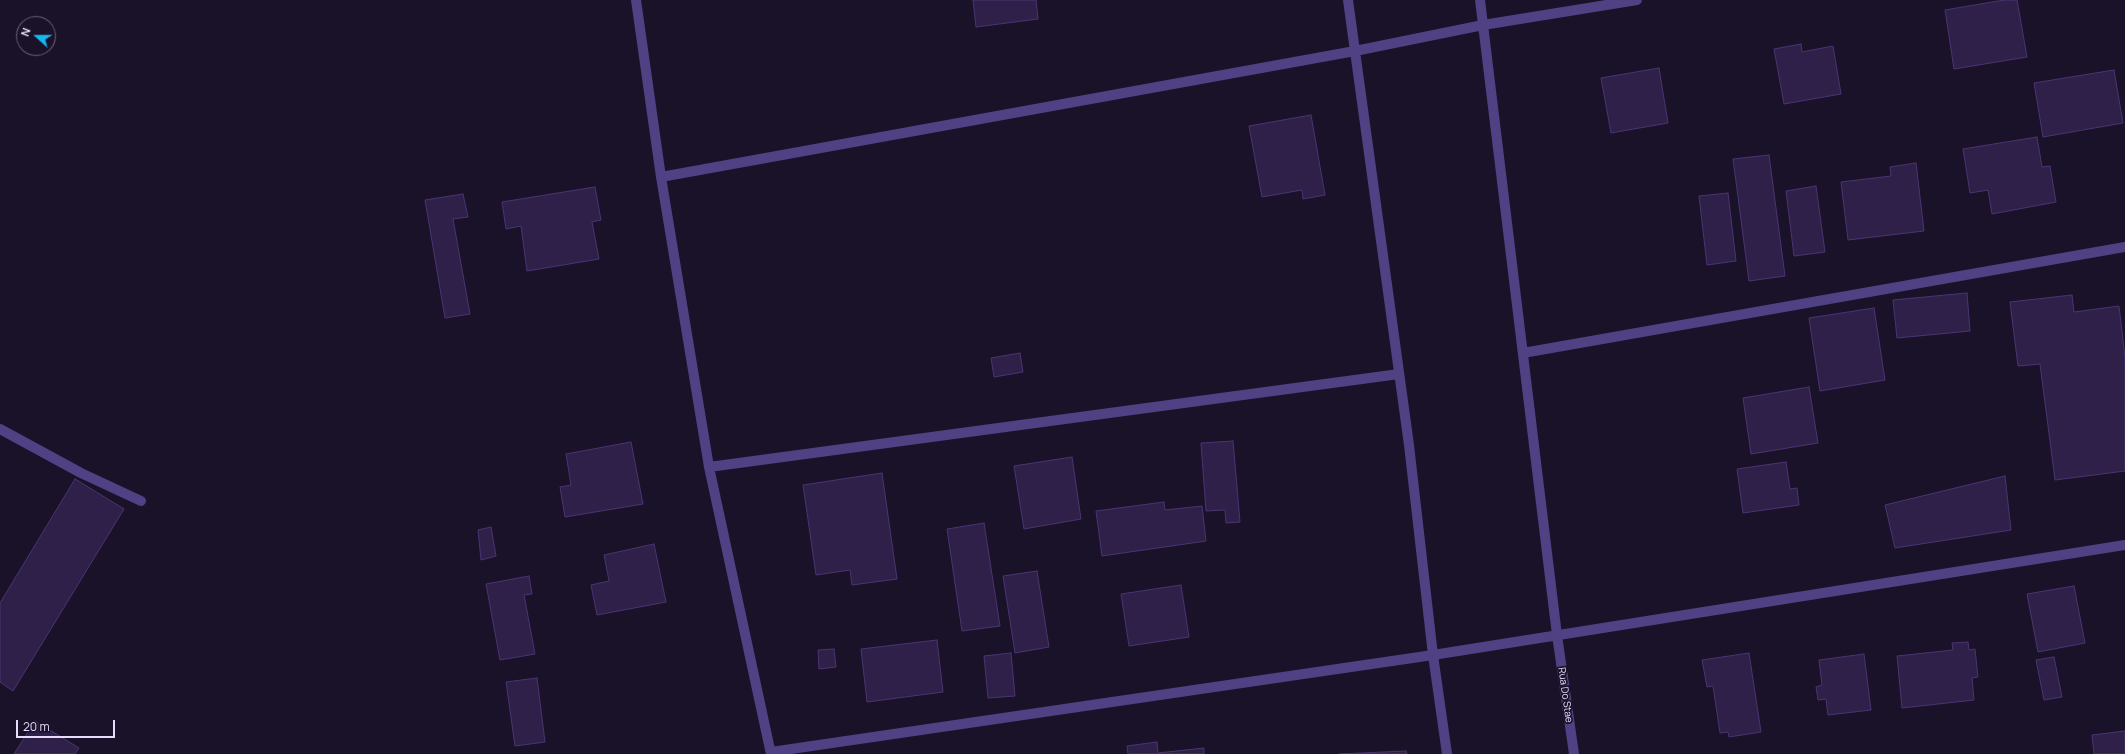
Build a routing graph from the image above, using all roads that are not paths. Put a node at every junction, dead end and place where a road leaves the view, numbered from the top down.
1 (636, 0) edge
2 (1348, 0) edge
3 (1480, 0) edge
4 (1637, 0) edge
5 (1483, 25) junction
6 (1355, 51) junction
7 (662, 177) junction
8 (2125, 247) edge
9 (1523, 353) junction
10 (1399, 374) junction
11 (0, 429) edge
12 (709, 467) junction
13 (141, 501) dead end
14 (2125, 546) edge
15 (1557, 635) junction
16 (1433, 654) junction
17 (771, 753) edge
18 (1447, 754) edge
19 (1574, 754) edge

1 - 7 street
2 - 6 street
3 - 5 street, Rua Do Stae
4 - 5 street
5 - 6 street
5 - 9 street, Rua Do Stae
6 - 7 street
6 - 10 street
7 - 12 street
8 - 9 street
9 - 15 street, Rua Do Stae
10 - 12 street
10 - 16 street
11 - 13 street
12 - 17 street
14 - 15 street
15 - 16 street
15 - 19 street, Rua Do Stae
16 - 17 street
16 - 18 street

